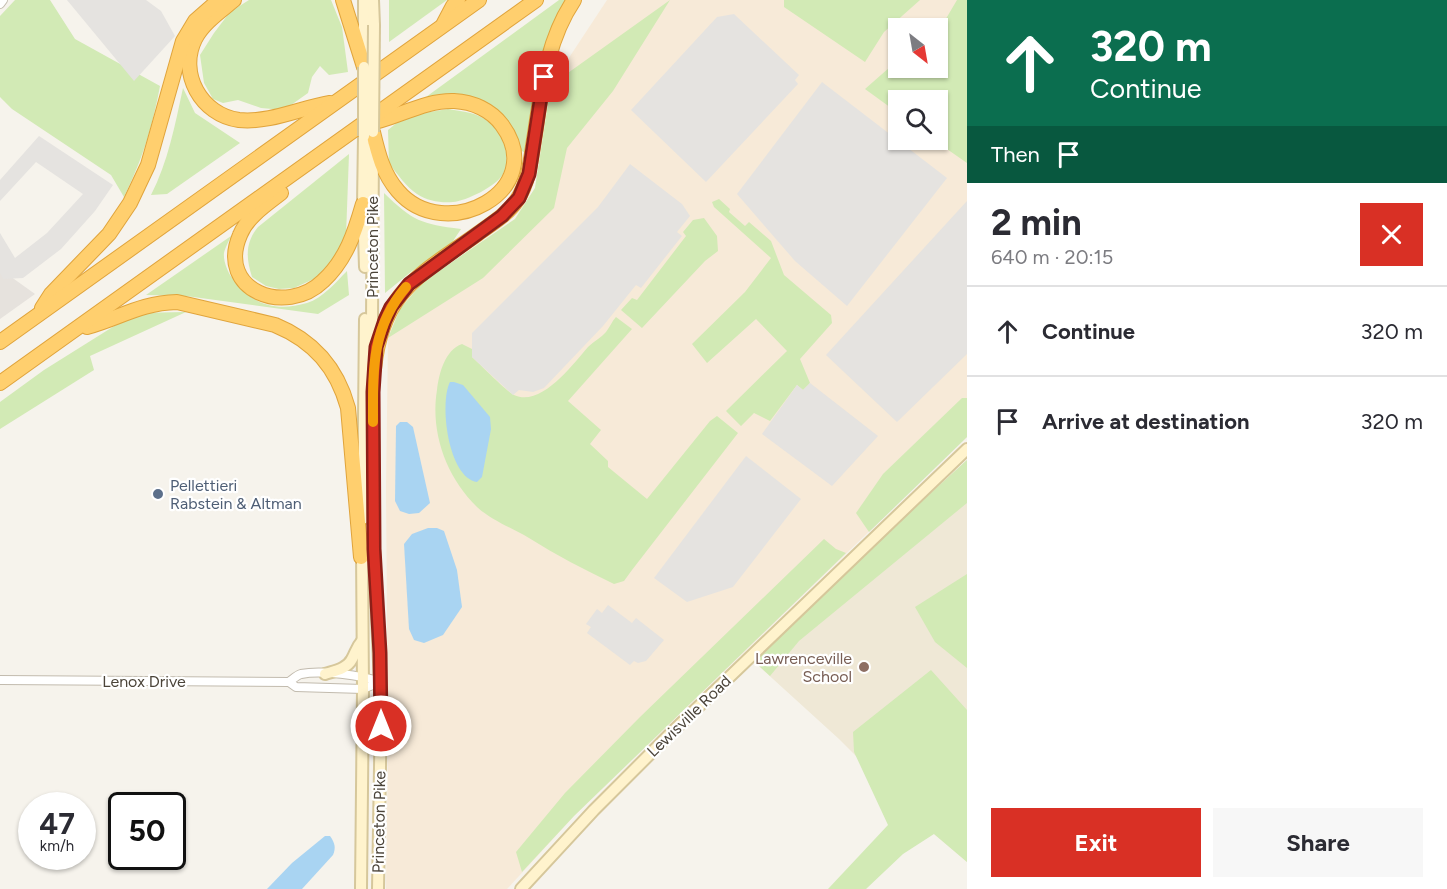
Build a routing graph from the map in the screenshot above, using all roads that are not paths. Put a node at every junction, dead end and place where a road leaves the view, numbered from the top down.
1 (3, 0) edge
2 (219, 0) edge
3 (234, 0) edge
4 (343, 0) edge
5 (364, 0) edge
6 (373, 0) edge
7 (458, 0) edge
8 (479, 0) edge
9 (536, 0) edge
10 (574, 0) edge
11 (0, 4) edge
12 (364, 26) junction
13 (442, 27) junction
14 (364, 67) joint
15 (336, 102) junction
16 (360, 125) junction
17 (373, 132) joint
18 (298, 171) junction
19 (373, 172) junction
20 (363, 204) junction
21 (38, 315) junction
22 (76, 330) junction
23 (0, 342) edge
24 (374, 369) junction
25 (0, 383) edge
26 (967, 449) edge
27 (361, 557) junction
28 (362, 641) junction
29 (325, 674) junction
30 (363, 676) junction
31 (0, 680) edge
32 (289, 682) junction
33 (381, 682) junction
34 (363, 689) junction
35 (361, 889) edge
36 (378, 889) edge
37 (521, 889) edge

1 - 11 street
2 - 21 highway
3 - 15 highway
4 - 12 highway
5 - 12 main road
6 - 12 main road
7 - 13 highway
8 - 13 highway
9 - 16 highway
10 - 24 highway
12 - 14 highway
12 - 17 main road, bridge
13 - 15 highway
14 - 19 main road, Princeton Pike, bridge
15 - 21 highway
16 - 18 highway
16 - 19 highway
17 - 19 highway
18 - 20 highway
18 - 22 highway
19 - 20 main road, Princeton Pike
19 - 24 main road, Princeton Pike
20 - 27 main road, Princeton Pike
21 - 23 highway
22 - 25 highway
22 - 27 highway
24 - 33 main road, Princeton Pike
26 - 37 main road, Lewisville Road
27 - 28 main road, Princeton Pike
28 - 29 main road
28 - 30 main road, Princeton Pike
29 - 30 street, Lenox Drive
29 - 32 street, Lenox Drive
30 - 33 street, Lenox Drive
30 - 34 main road, Princeton Pike
31 - 32 street, Lenox Drive
32 - 34 street, Lenox Drive
33 - 34 street, Lenox Drive
33 - 36 main road, Princeton Pike
34 - 35 main road, Princeton Pike

